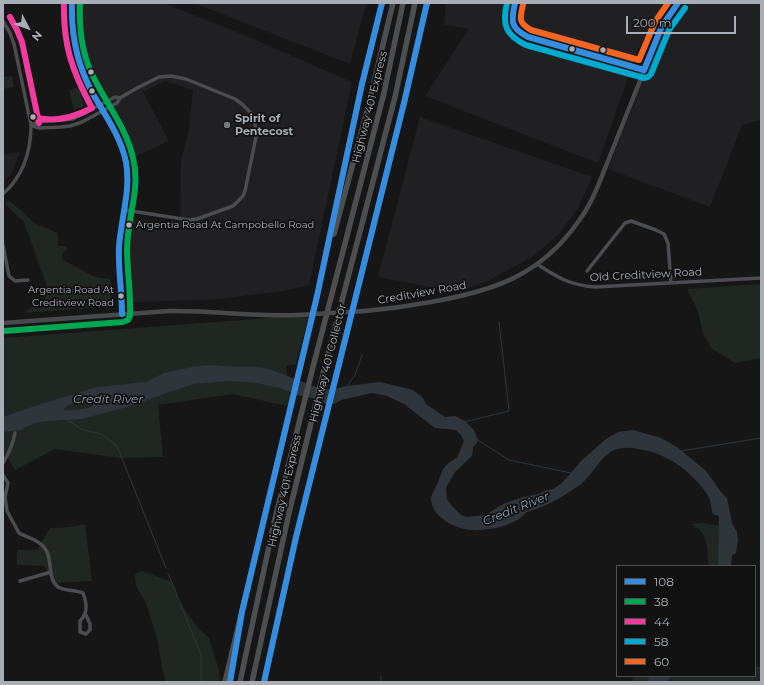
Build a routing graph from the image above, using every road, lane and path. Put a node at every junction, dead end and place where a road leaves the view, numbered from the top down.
1 (72, 3) edge
2 (382, 3) edge
3 (393, 3) edge
4 (403, 3) edge
5 (415, 3) edge
6 (427, 3) edge
7 (515, 3) edge
8 (678, 3) edge
9 (3, 21) edge
10 (644, 70) junction
11 (120, 98) junction
12 (100, 105) junction
13 (103, 110) junction
14 (31, 125) junction
15 (3, 194) edge
16 (125, 210) junction
17 (3, 245) edge
18 (537, 264) junction
19 (587, 271) dead end
20 (761, 278) edge
21 (28, 280) dead end
22 (671, 283) junction
23 (317, 296) junction
24 (122, 314) junction
25 (3, 323) edge
26 (15, 433) dead end
27 (3, 463) edge
28 (3, 475) edge
29 (51, 572) junction
30 (20, 581) dead end
31 (242, 612) junction
32 (86, 615) junction
33 (225, 682) edge
34 (230, 682) edge
35 (240, 682) edge
36 (252, 682) edge
37 (264, 682) edge

1 - 12 street
2 - 23 highway
3 - 23 highway
4 - 35 highway, Highway 401 Express
5 - 36 highway, Highway 401 Express
6 - 37 highway, Highway 401 Collector
7 - 10 street
8 - 10 main road, Creditview Road
9 - 14 street
10 - 18 main road, Creditview Road
11 - 12 street
11 - 13 street
11 - 16 street
12 - 13 street
12 - 14 street
13 - 14 street
13 - 16 street
14 - 15 street
16 - 24 street
17 - 21 street
18 - 22 street, Old Creditview Road
18 - 24 main road, Creditview Road, bridge
19 - 22 street
20 - 22 street, Old Creditview Road
23 - 31 highway
24 - 25 main road, Creditview Road
26 - 27 street
28 - 29 street
29 - 30 street
29 - 32 street
31 - 33 highway
31 - 34 highway
32 - 32 street

